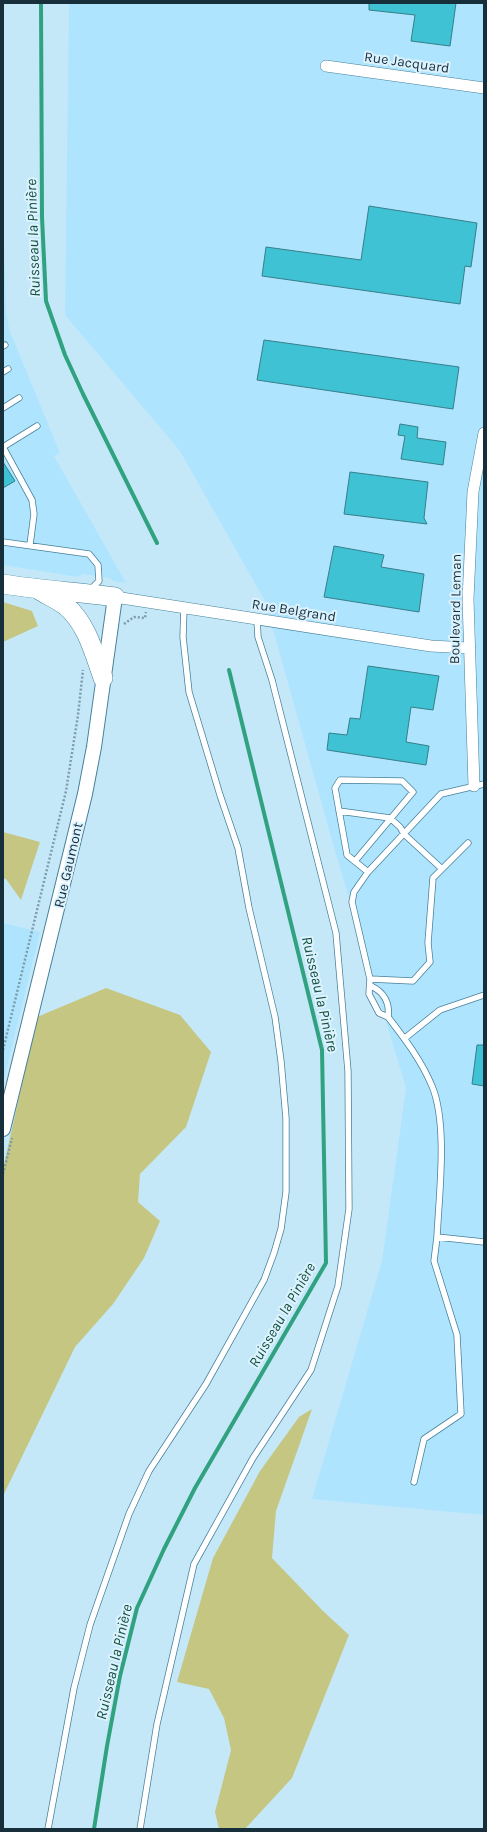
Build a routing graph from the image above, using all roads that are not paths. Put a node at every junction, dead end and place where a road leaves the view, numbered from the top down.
1 (326, 66) dead end
2 (484, 88) edge
3 (19, 398) dead end
4 (3, 408) edge
5 (37, 426) dead end
6 (484, 433) edge
7 (3, 447) edge
8 (3, 542) edge
9 (30, 545) junction
10 (3, 584) edge
11 (93, 587) junction
12 (39, 590) junction
13 (110, 591) junction
14 (184, 607) junction
15 (257, 620) junction
16 (468, 648) junction
17 (102, 678) junction
18 (479, 785) edge
19 (339, 811) junction
20 (390, 818) junction
21 (404, 834) junction
22 (468, 843) dead end
23 (355, 861) junction
24 (442, 869) junction
25 (368, 872) junction
26 (370, 979) junction
27 (371, 986) junction
28 (484, 995) edge
29 (388, 1017) junction
30 (405, 1038) junction
31 (3, 1129) edge
32 (437, 1238) junction
33 (484, 1242) edge
34 (414, 1482) dead end
35 (48, 1829) edge
36 (140, 1829) edge

1 - 2 street, Rue Jacquard
3 - 4 lane
5 - 7 lane
6 - 16 street, Boulevard Leman
7 - 9 lane
8 - 9 lane
9 - 11 lane
10 - 12 highway
11 - 12 highway
11 - 13 highway
12 - 17 highway
13 - 14 street, Rue Belgrand
13 - 17 street, Rue Gaumont
14 - 15 street, Rue Belgrand
14 - 35 lane
15 - 16 street, Rue Belgrand
15 - 36 lane
16 - 18 street, Boulevard Leman
17 - 31 street, Rue Gaumont
18 - 21 lane
19 - 20 lane
19 - 20 lane
19 - 23 lane
20 - 21 lane
20 - 23 lane
21 - 24 lane
21 - 25 lane
22 - 24 lane
23 - 25 lane
24 - 26 lane
25 - 26 lane
26 - 27 lane
27 - 29 lane
27 - 29 lane
28 - 30 lane
29 - 30 lane
30 - 32 lane
32 - 33 lane
32 - 34 lane

